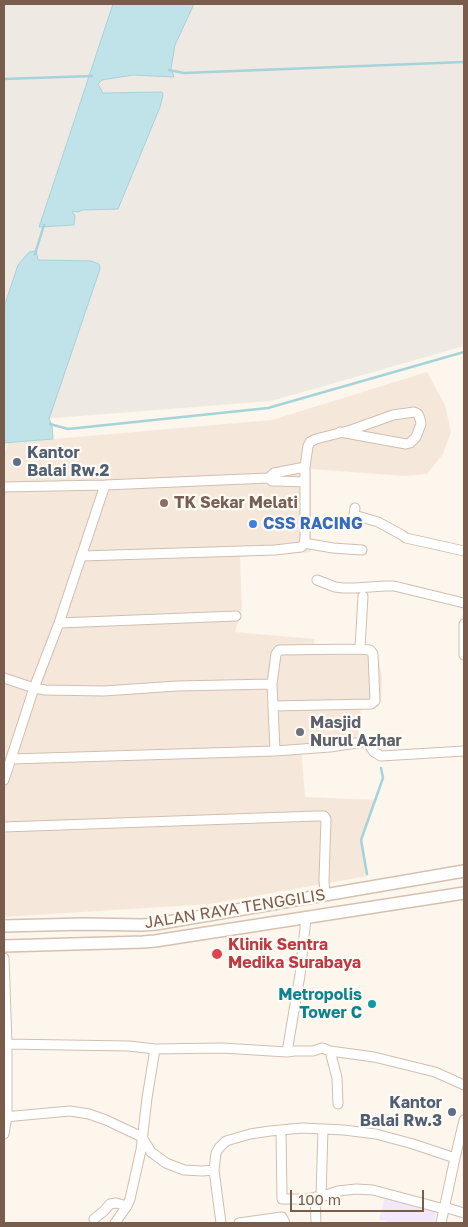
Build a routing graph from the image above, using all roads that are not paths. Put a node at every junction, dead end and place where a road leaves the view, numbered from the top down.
1 (340, 432) junction
2 (306, 467) junction
3 (269, 478) junction
4 (305, 482) junction
5 (105, 485) junction
6 (4, 487) edge
7 (355, 508) dead end
8 (304, 543) junction
9 (362, 550) dead end
10 (464, 552) edge
11 (82, 556) junction
12 (316, 580) dead end
13 (363, 596) dead end
14 (464, 603) edge
15 (236, 616) dead end
16 (59, 624) junction
17 (464, 624) edge
18 (358, 649) junction
19 (464, 655) edge
20 (4, 678) edge
21 (272, 684) junction
22 (34, 688) junction
23 (273, 706) junction
24 (275, 751) junction
25 (464, 751) edge
26 (11, 759) junction
27 (4, 780) edge
28 (4, 827) edge
29 (464, 871) edge
30 (464, 892) edge
31 (325, 894) junction
32 (306, 918) junction
33 (84, 924) junction
34 (4, 926) edge
35 (84, 943) junction
36 (4, 946) edge
37 (4, 958) edge
38 (6, 1044) edge
39 (155, 1049) junction
40 (330, 1051) junction
41 (287, 1052) junction
42 (464, 1085) edge
43 (338, 1104) dead end
44 (5, 1116) edge
45 (464, 1120) edge
46 (323, 1129) junction
47 (280, 1130) junction
48 (4, 1134) edge
49 (142, 1137) junction
50 (462, 1140) edge
51 (454, 1158) junction
52 (214, 1170) junction
53 (318, 1197) junction
54 (127, 1206) junction
55 (444, 1208) junction
56 (464, 1213) edge
57 (94, 1219) dead end
58 (114, 1223) edge
59 (221, 1223) edge
60 (239, 1223) edge
61 (286, 1223) edge
62 (316, 1223) edge
63 (441, 1223) edge

1 - 1 street
1 - 2 street
2 - 3 street
2 - 4 street
3 - 4 street
3 - 5 street
4 - 8 street
5 - 6 street
5 - 11 street
7 - 10 street
8 - 9 street
8 - 11 street
11 - 16 street
12 - 14 street
13 - 18 street
15 - 16 street
16 - 22 street
17 - 19 street
18 - 21 street
18 - 23 street
20 - 22 street
21 - 22 street
21 - 23 street
22 - 26 street
23 - 24 street
24 - 25 street
24 - 26 street
26 - 27 street
28 - 31 street
29 - 31 main road, JALAN RAYA TENGGILIS
30 - 32 main road, JALAN RAYA TENGGILIS
31 - 33 main road, JALAN RAYA TENGGILIS
32 - 35 main road, JALAN RAYA TENGGILIS
32 - 41 street
33 - 34 main road, JALAN RAYA TENGGILIS
33 - 35 main road
35 - 36 main road, JALAN RAYA TENGGILIS
37 - 38 street
38 - 39 street
38 - 44 street
39 - 41 street
39 - 49 street
40 - 41 street
40 - 42 street
40 - 43 street
44 - 48 street
44 - 49 street
45 - 50 street
46 - 47 street
46 - 51 street
46 - 53 street
47 - 52 street
47 - 53 street
49 - 52 street
49 - 54 street
50 - 51 street
51 - 55 street
52 - 59 street
53 - 55 street
53 - 62 street
54 - 57 street
54 - 58 street
55 - 56 street
55 - 63 street
60 - 61 street

